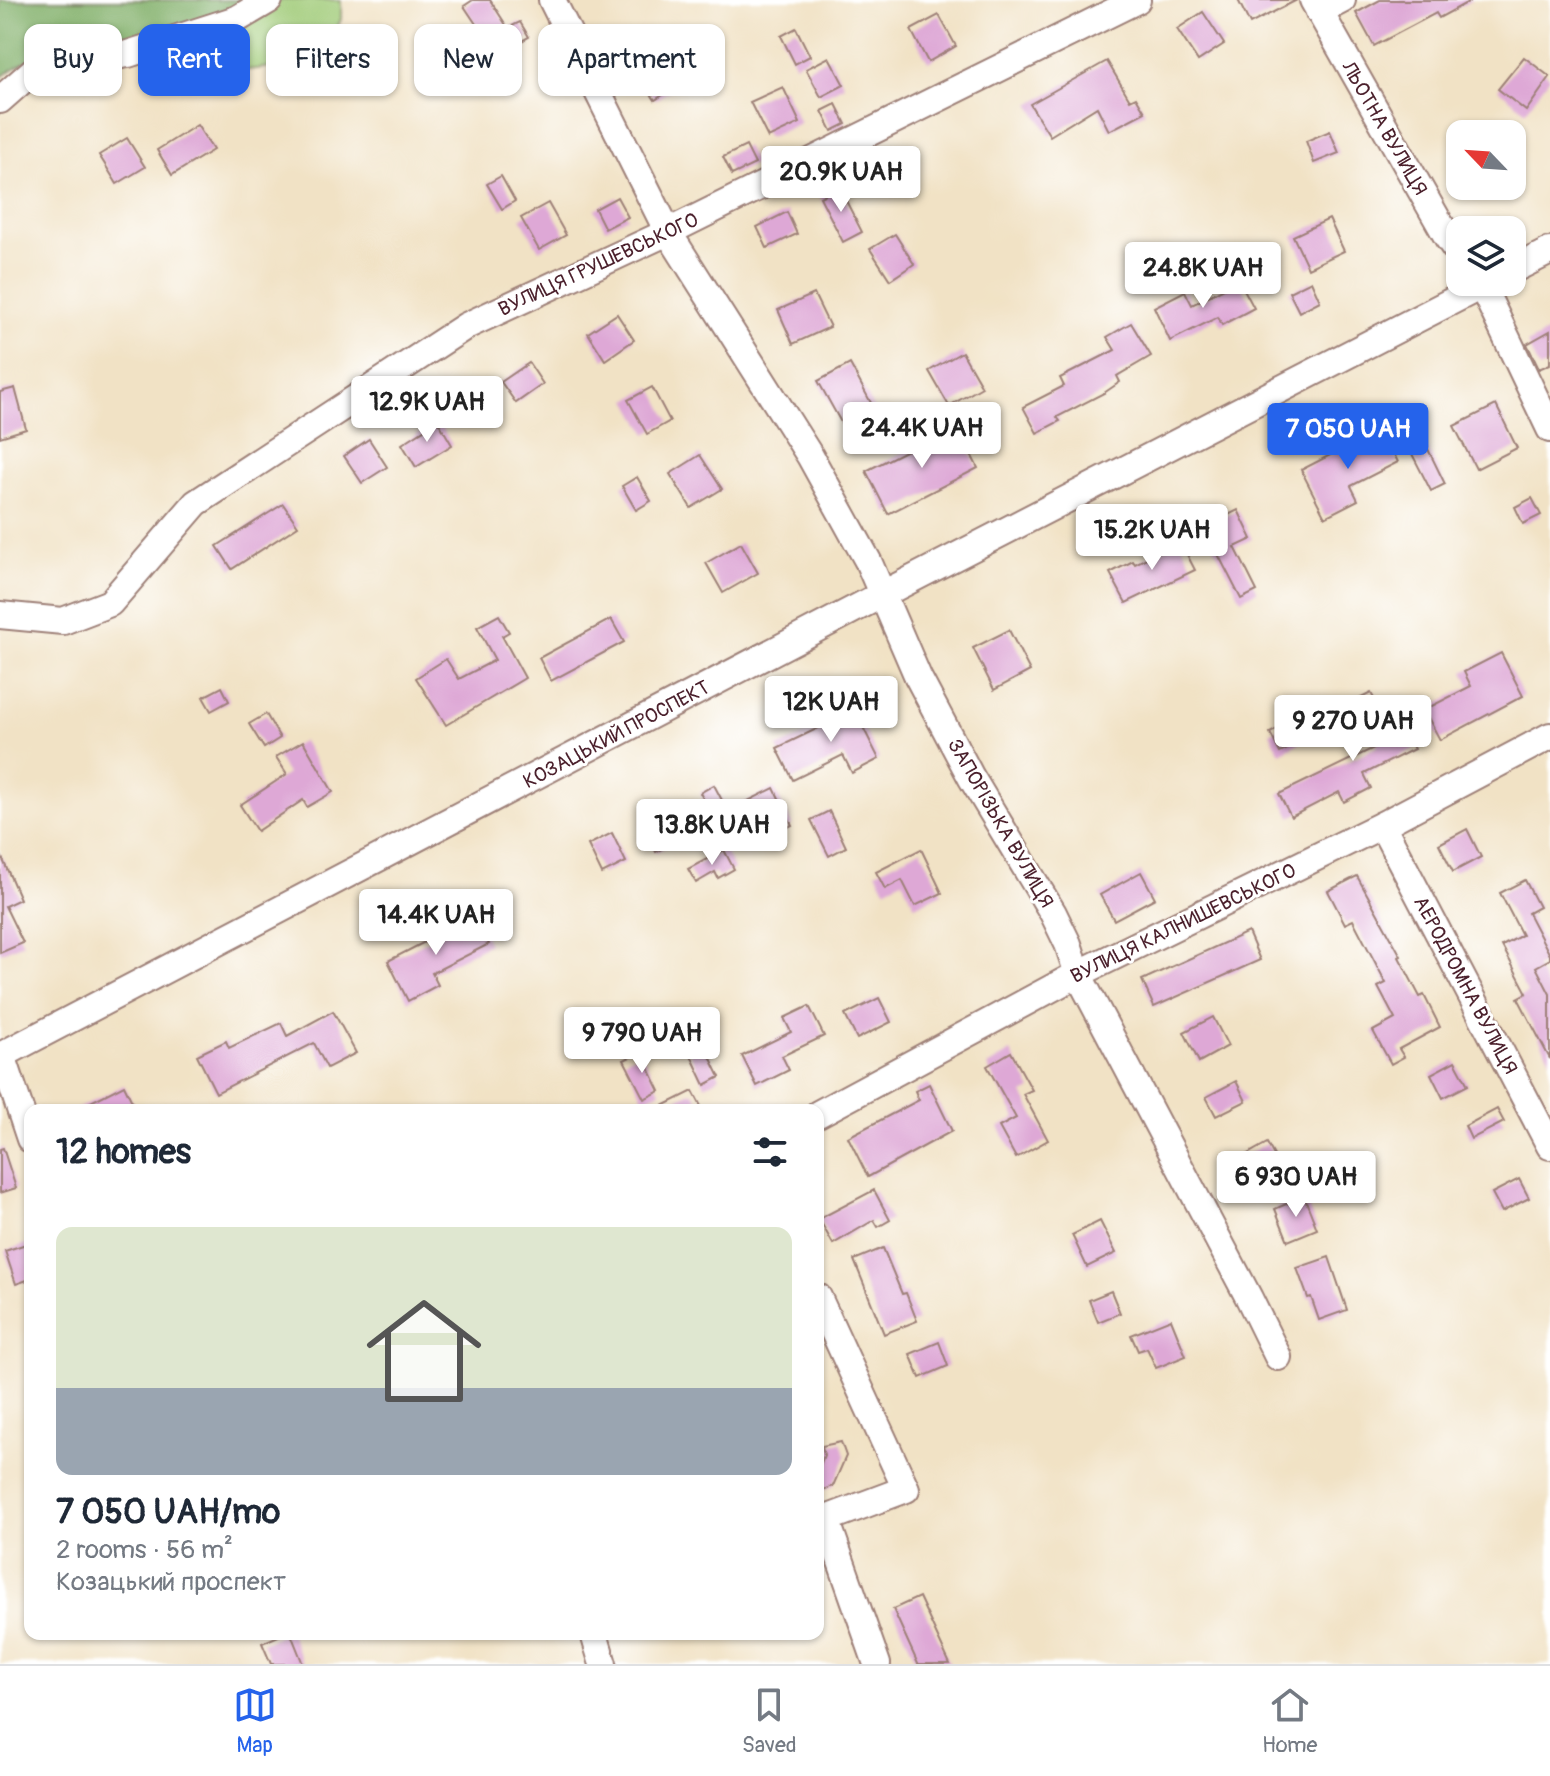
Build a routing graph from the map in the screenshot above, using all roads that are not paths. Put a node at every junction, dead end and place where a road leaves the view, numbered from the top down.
1 (269, 0) edge
2 (552, 0) edge
3 (1137, 0) edge
4 (1325, 4) edge
5 (0, 100) edge
6 (668, 232) junction
7 (1446, 234) edge
8 (1550, 251) edge
9 (1526, 263) edge
10 (1458, 296) edge
11 (1489, 296) edge
12 (1550, 429) edge
13 (883, 594) junction
14 (0, 615) edge
15 (1550, 736) edge
16 (1382, 825) junction
17 (1078, 974) junction
18 (1, 1056) edge
19 (824, 1111) edge
20 (24, 1122) edge
21 (1550, 1146) edge
22 (824, 1310) edge
23 (1278, 1357) dead end
24 (596, 1640) edge
25 (603, 1664) edge
26 (877, 1664) edge

1 - 5 street
2 - 6 street, ЗАПОРІЗЬКА ВУЛИЦЯ
3 - 6 street, ВУЛИЦЯ ГРУШЕВСЬКОГО
4 - 7 street, ЛЬОТНА ВУЛИЦЯ
6 - 13 street, ЗАПОРІЗЬКА ВУЛИЦЯ
6 - 14 street, ВУЛИЦЯ ГРУШЕВСЬКОГО
8 - 9 street
10 - 13 street, КОЗАЦЬКИЙ ПРОСПЕКТ
11 - 12 street
13 - 17 street, ЗАПОРІЗЬКА ВУЛИЦЯ
13 - 18 street, КОЗАЦЬКИЙ ПРОСПЕКТ
15 - 16 street, ВУЛИЦЯ КАЛНИШЕВСЬКОГО
16 - 17 street, ВУЛИЦЯ КАЛНИШЕВСЬКОГО
16 - 21 street, АЕРОДРОМНА ВУЛИЦЯ
17 - 19 street, ВУЛИЦЯ КАЛНИШЕВСЬКОГО
17 - 23 street, ЗАПОРІЗЬКА ВУЛИЦЯ
18 - 20 street
22 - 26 street
24 - 25 street

